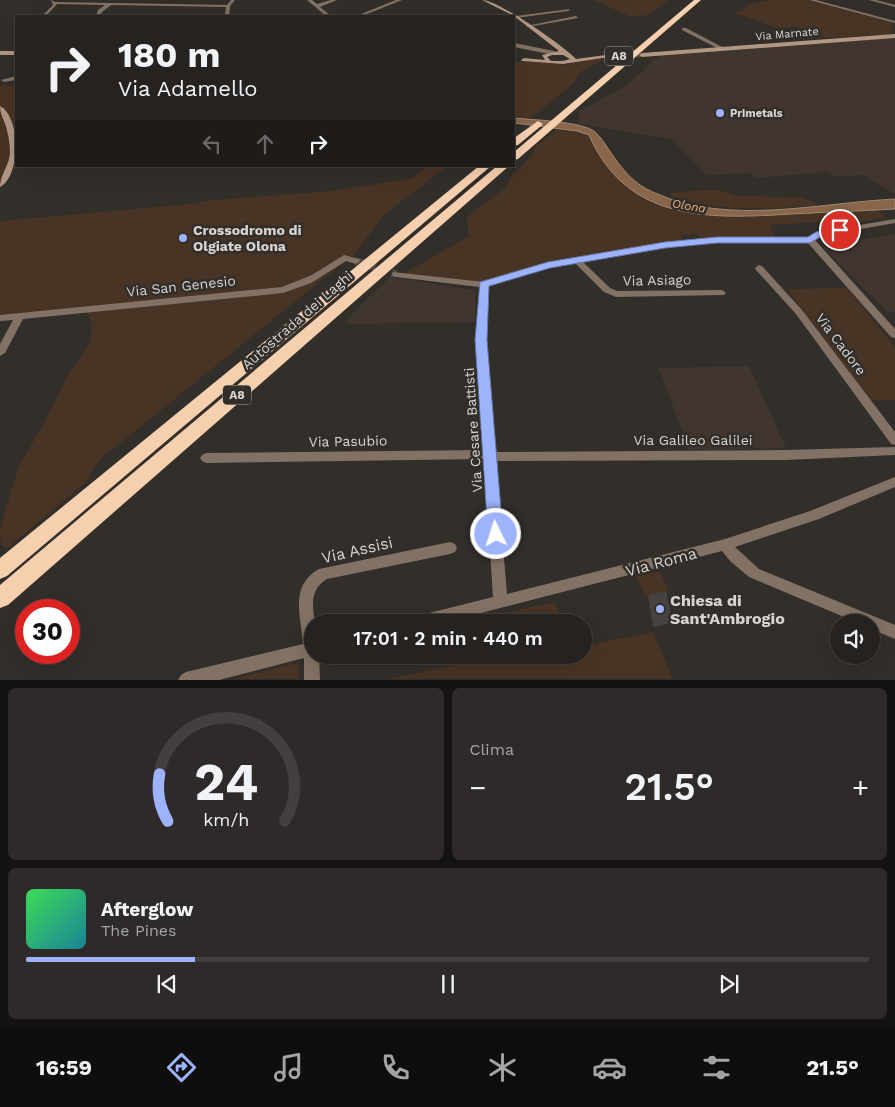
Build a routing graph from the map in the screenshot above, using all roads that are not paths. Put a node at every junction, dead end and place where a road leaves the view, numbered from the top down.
1 (233, 0) edge
2 (309, 0) edge
3 (335, 0) edge
4 (400, 0) edge
5 (484, 0) edge
6 (687, 0) edge
7 (698, 0) edge
8 (811, 0) edge
9 (870, 0) edge
10 (53, 2) edge
11 (112, 2) edge
12 (228, 6) junction
13 (317, 6) junction
14 (895, 6) edge
15 (568, 10) dead end
16 (45, 15) edge
17 (98, 15) edge
18 (227, 15) edge
19 (328, 15) edge
20 (361, 15) edge
21 (513, 15) edge
22 (516, 17) joint
23 (576, 17) dead end
24 (895, 22) edge
25 (528, 26) junction
26 (684, 29) dead end
27 (895, 36) edge
28 (515, 45) edge
29 (554, 45) junction
30 (537, 49) junction
31 (723, 50) junction
32 (15, 52) edge
33 (554, 53) junction
34 (0, 54) edge
35 (568, 54) junction
36 (643, 55) tunnel mouth
37 (606, 56) tunnel mouth
38 (546, 57) junction
39 (592, 57) junction
40 (522, 60) dead end
41 (571, 61) junction
42 (15, 78) edge
43 (4, 80) dead end
44 (578, 90) dead end
45 (551, 113) dead end
46 (4, 114) edge
47 (515, 142) edge
48 (515, 157) edge
49 (485, 167) edge
50 (503, 167) edge
51 (0, 185) edge
52 (895, 221) edge
53 (810, 240) junction
54 (577, 260) junction
55 (356, 261) tunnel mouth
56 (759, 268) dead end
57 (396, 274) tunnel mouth
58 (484, 285) junction
59 (721, 293) dead end
60 (20, 316) junction
61 (0, 318) edge
62 (895, 335) edge
63 (0, 353) edge
64 (895, 441) edge
65 (895, 451) edge
66 (490, 457) junction
67 (206, 458) dead end
68 (895, 482) edge
69 (725, 545) junction
70 (450, 548) dead end
71 (0, 570) edge
72 (0, 598) edge
73 (501, 603) junction
74 (306, 614) edge
75 (455, 614) edge
76 (895, 632) edge
77 (304, 651) edge
78 (312, 664) edge
79 (186, 680) edge
80 (312, 680) edge

1 - 12 street
2 - 13 street
3 - 13 street
4 - 20 street
5 - 21 street
6 - 44 highway, A8
7 - 48 highway, A8
8 - 24 street
9 - 14 street
10 - 11 street
10 - 16 street
11 - 12 street
11 - 17 street
12 - 18 street
13 - 19 street
15 - 22 street
22 - 25 street
23 - 25 street
25 - 29 street
26 - 31 street
27 - 31 street, Via Marnate
28 - 30 street
29 - 33 street
29 - 35 street
30 - 33 street
30 - 38 street
31 - 36 street, Via Marnate
32 - 34 street
33 - 35 street
33 - 38 street
35 - 39 street
35 - 41 street
37 - 39 street
38 - 40 street
38 - 41 street
39 - 41 street
42 - 43 street
45 - 47 highway
46 - 51 street
49 - 71 highway, Autostrada dei Laghi / A8
50 - 72 highway, Autostrada dei Laghi / A8
52 - 53 street
53 - 54 street
53 - 62 street
54 - 58 street
54 - 59 street, Via Asiago
55 - 60 street, Via San Genesio
56 - 64 street, Via Cadore
57 - 58 street
58 - 66 street, Via Cesare Battisti
60 - 61 street, Via San Genesio
60 - 63 street
65 - 66 street, Via Galileo Galilei
66 - 67 street, Via Pasubio
66 - 73 street, Via Cesare Battisti
68 - 69 street, Via Roma
69 - 73 street, Via Roma
69 - 76 street
70 - 74 street, Via Assisi
73 - 75 street, Via Roma
77 - 79 street
78 - 80 street, Via Assisi

